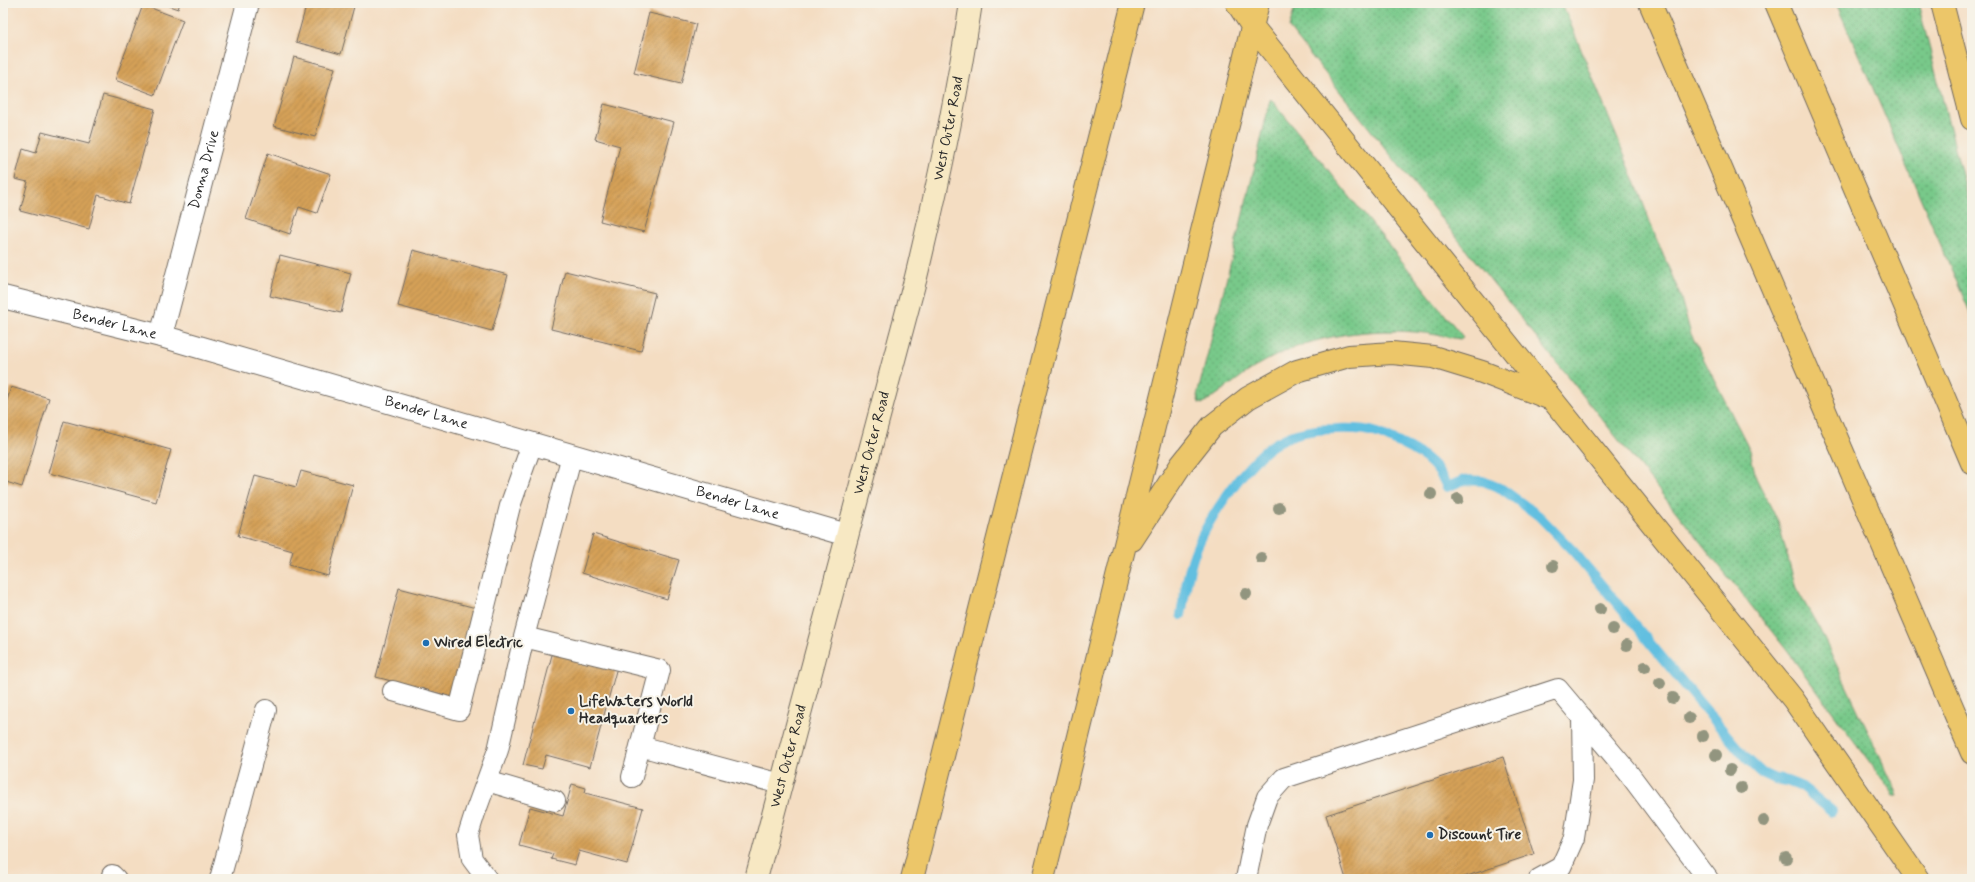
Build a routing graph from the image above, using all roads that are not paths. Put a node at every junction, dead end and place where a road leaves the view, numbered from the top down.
1 (248, 3) edge
2 (971, 3) edge
3 (1133, 3) edge
4 (1237, 3) edge
5 (1258, 3) edge
6 (1650, 3) edge
7 (1776, 3) edge
8 (1942, 3) edge
9 (1252, 26) junction
10 (1972, 119) edge
11 (3, 297) edge
12 (161, 336) junction
13 (1552, 399) junction
14 (532, 444) junction
15 (572, 455) junction
16 (1972, 463) edge
17 (847, 535) junction
18 (1123, 553) junction
19 (524, 636) junction
20 (393, 691) dead end
21 (266, 710) dead end
22 (1582, 716) junction
23 (640, 746) junction
24 (1972, 753) edge
25 (632, 778) dead end
26 (487, 781) junction
27 (781, 784) junction
28 (555, 801) dead end
29 (220, 879) edge
30 (487, 879) edge
31 (756, 879) edge
32 (912, 879) edge
33 (1043, 879) edge
34 (1246, 879) edge
35 (1539, 879) edge
36 (1708, 879) edge
37 (1918, 879) edge

1 - 12 street, Donna Drive
2 - 17 street, West Outer Road
3 - 32 highway
4 - 9 highway
5 - 9 highway
6 - 24 highway
7 - 16 highway
8 - 10 highway
9 - 13 highway
9 - 18 highway
11 - 12 street, Bender Lane
12 - 14 street, Bender Lane
13 - 18 highway
13 - 37 highway
14 - 15 street, Bender Lane
14 - 20 lane
15 - 17 street, Bender Lane
15 - 19 lane
17 - 27 street, West Outer Road
18 - 33 highway
19 - 23 lane
19 - 26 lane
21 - 29 lane
22 - 34 lane
22 - 35 lane
22 - 36 lane
23 - 25 lane
23 - 27 lane
26 - 28 lane
26 - 30 lane
27 - 31 street, West Outer Road

